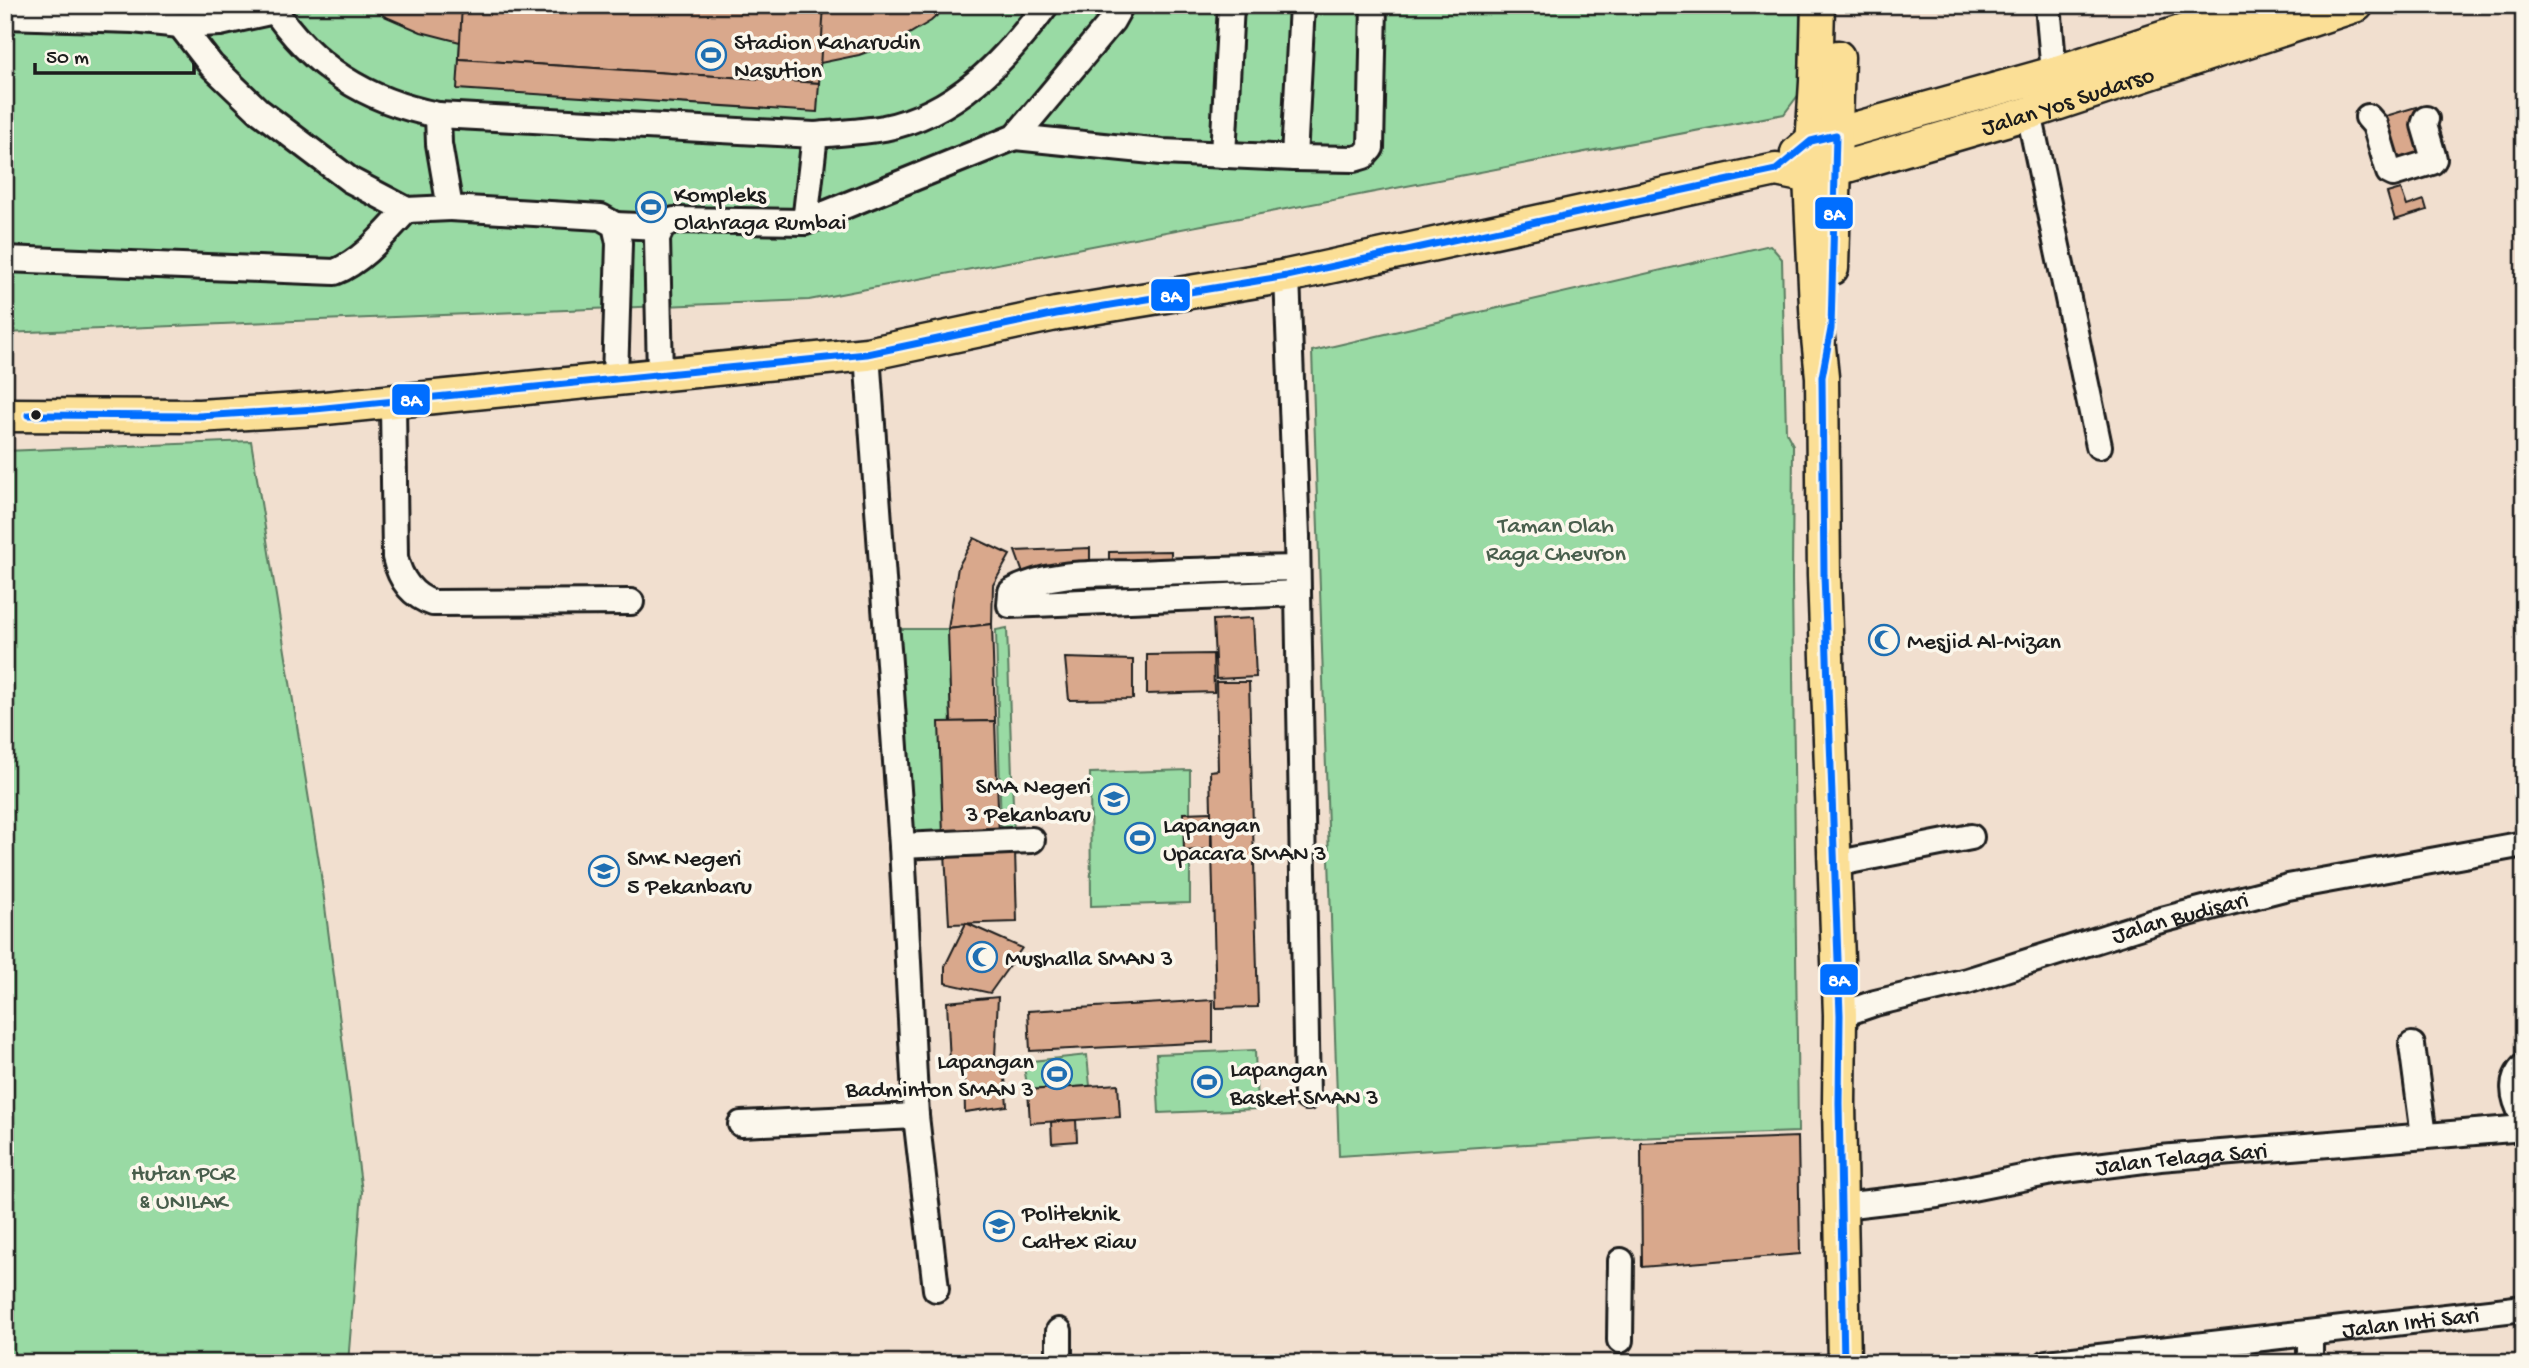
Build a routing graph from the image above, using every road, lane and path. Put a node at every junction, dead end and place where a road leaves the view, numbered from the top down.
1 (1046, 5) edge
2 (1121, 5) edge
3 (1231, 5) edge
4 (1301, 5) edge
5 (1374, 5) edge
6 (1818, 5) edge
7 (1839, 5) edge
8 (2048, 5) edge
9 (2264, 5) edge
10 (2357, 5) edge
11 (273, 8) edge
12 (133, 13) edge
13 (5, 16) edge
14 (180, 25) junction
15 (2054, 73) junction
16 (2029, 113) junction
17 (438, 115) junction
18 (2368, 117) dead end
19 (2426, 119) dead end
20 (815, 135) junction
21 (1015, 137) junction
22 (1824, 138) junction
23 (1223, 155) junction
24 (1294, 158) junction
25 (1776, 170) junction
26 (1823, 173) junction
27 (450, 208) junction
28 (407, 210) junction
29 (805, 222) junction
30 (615, 225) junction
31 (663, 227) junction
32 (5, 259) edge
33 (1287, 276) junction
34 (867, 354) junction
35 (660, 374) junction
36 (615, 379) junction
37 (393, 403) junction
38 (5, 415) edge
39 (2099, 446) dead end
40 (1297, 568) junction
41 (1297, 593) junction
42 (631, 602) dead end
43 (1971, 837) dead end
44 (1032, 840) dead end
45 (2524, 844) edge
46 (902, 846) junction
47 (1834, 864) junction
48 (1840, 1015) junction
49 (2412, 1045) dead end
50 (2524, 1066) edge
51 (1307, 1097) dead end
52 (916, 1116) junction
53 (2524, 1118) edge
54 (741, 1124) dead end
55 (2524, 1128) edge
56 (2424, 1136) junction
57 (1842, 1206) junction
58 (1621, 1261) dead end
59 (936, 1289) dead end
60 (2524, 1308) edge
61 (1059, 1331) dead end
62 (2310, 1334) junction
63 (1620, 1340) dead end
64 (1059, 1363) edge
65 (1844, 1363) edge
66 (2048, 1363) edge
67 (2310, 1363) edge

1 - 20 street
2 - 21 street
3 - 23 street
4 - 24 street
5 - 24 street
6 - 22 main road
7 - 22 main road
8 - 15 street
9 - 15 main road, Jalan Yos Sudarso
10 - 16 main road, Jalan Yos Sudarso
11 - 14 street
11 - 17 street
12 - 13 street
12 - 14 street
14 - 28 street
15 - 22 main road, Jalan Yos Sudarso
16 - 26 main road, Jalan Yos Sudarso
16 - 39 street
17 - 20 street
17 - 27 street
18 - 19 street
20 - 29 street
21 - 23 street
21 - 29 street
22 - 25 main road, Jalan Yos Sudarso
22 - 26 main road
23 - 24 street
25 - 26 main road, Jalan Yos Sudarso
25 - 33 main road, Jalan Yos Sudarso
26 - 47 main road
27 - 28 street
27 - 30 street
28 - 32 street
29 - 31 street
30 - 31 street
30 - 36 street
31 - 35 street
33 - 34 main road, Jalan Yos Sudarso
33 - 40 street
34 - 35 main road, Jalan Yos Sudarso
34 - 46 street
35 - 36 main road, Jalan Yos Sudarso
36 - 37 main road, Jalan Yos Sudarso
37 - 38 main road, Jalan Yos Sudarso
37 - 42 street
40 - 41 street
40 - 41 street
41 - 51 street
43 - 47 street
44 - 46 street
45 - 48 street, Jalan Budisari
46 - 52 street
47 - 48 main road
48 - 57 main road
49 - 56 street
50 - 53 street
52 - 54 street
52 - 59 street
55 - 56 street, Jalan Telaga Sari
56 - 57 street, Jalan Telaga Sari
57 - 65 main road
58 - 63 street
60 - 62 street, Jalan Inti Sari
61 - 64 street
62 - 66 street, Jalan Inti Sari
62 - 67 street

